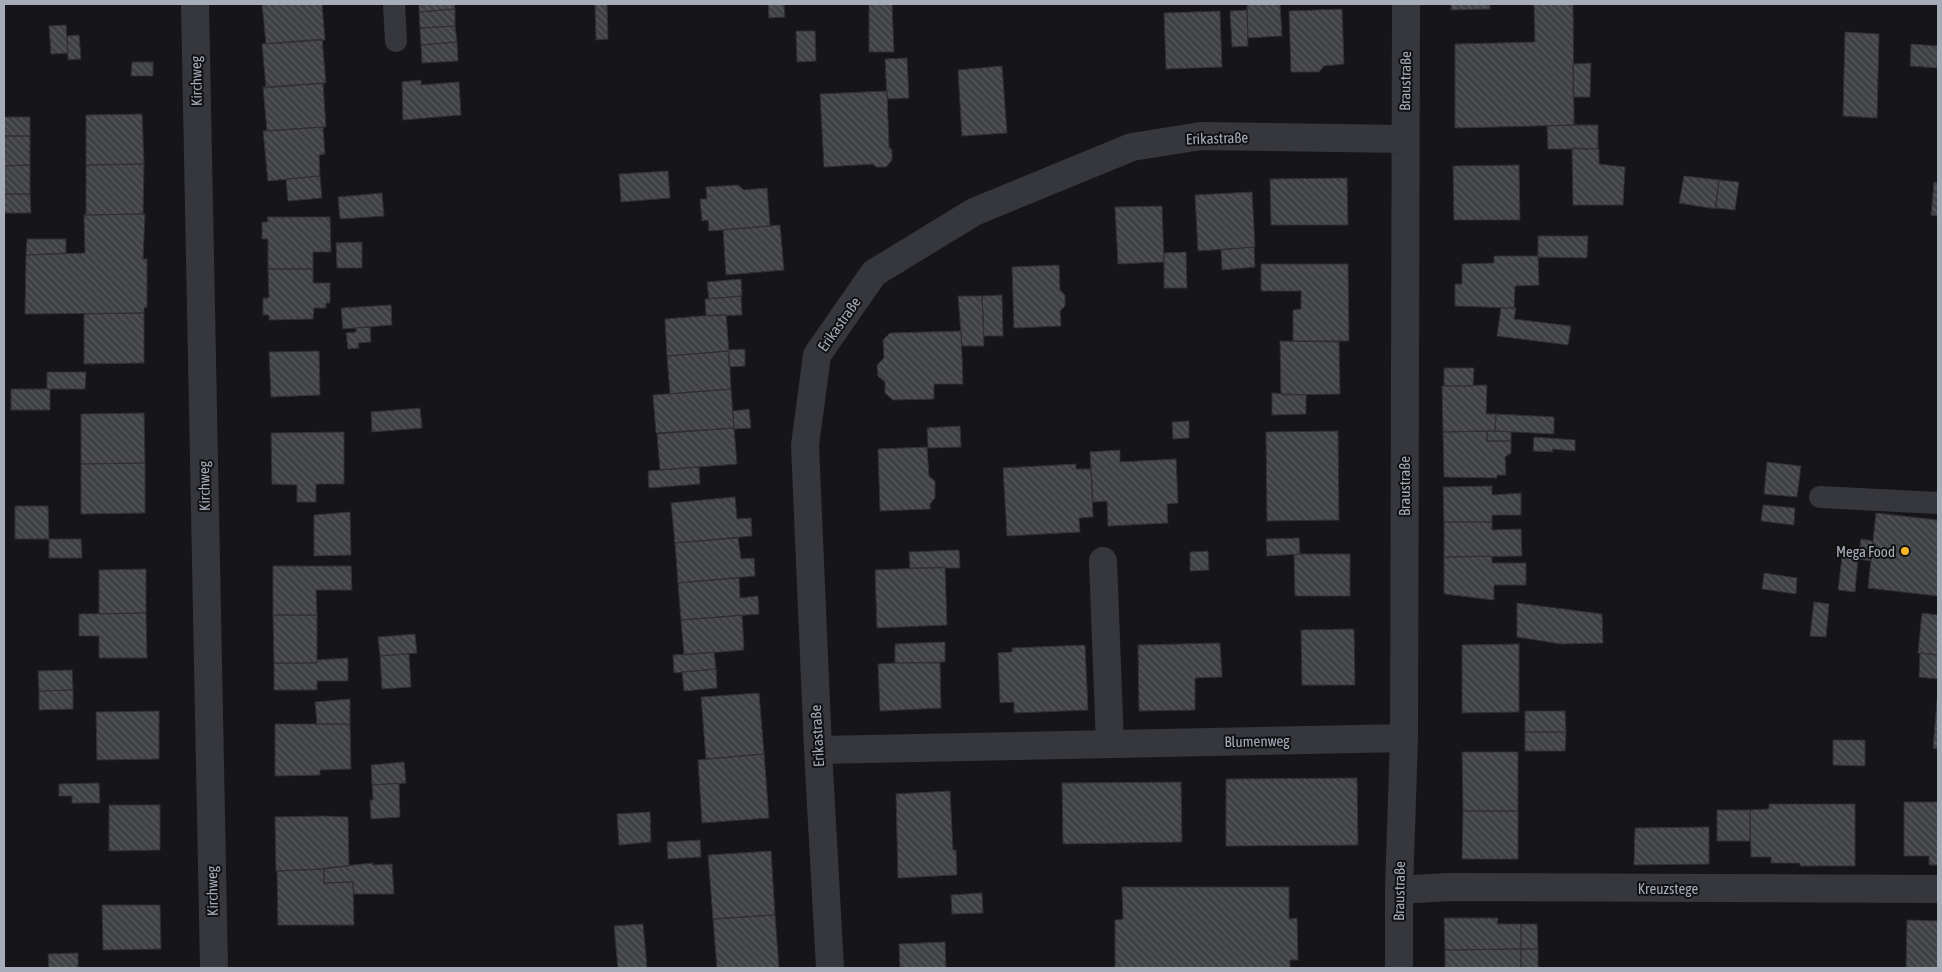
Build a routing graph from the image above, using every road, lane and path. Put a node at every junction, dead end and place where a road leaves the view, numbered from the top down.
1 (195, 4) edge
2 (394, 4) edge
3 (1406, 4) edge
4 (396, 41) dead end
5 (1404, 138) junction
6 (1820, 496) dead end
7 (1938, 503) edge
8 (1103, 562) dead end
9 (1404, 738) junction
10 (1110, 744) junction
11 (818, 750) junction
12 (1938, 889) edge
13 (1398, 890) junction
14 (214, 968) edge
15 (830, 968) edge
16 (1399, 968) edge

1 - 14 street, Kirchweg
2 - 4 lane
3 - 5 street, Braustraße
5 - 9 street, Braustraße
5 - 11 street, Erikastraße
6 - 7 lane
8 - 10 street
9 - 10 street, Blumenweg
9 - 13 street, Braustraße
10 - 11 street, Blumenweg
11 - 15 street, Erikastraße
12 - 13 street, Kreuzstege
13 - 16 street, Braustraße

